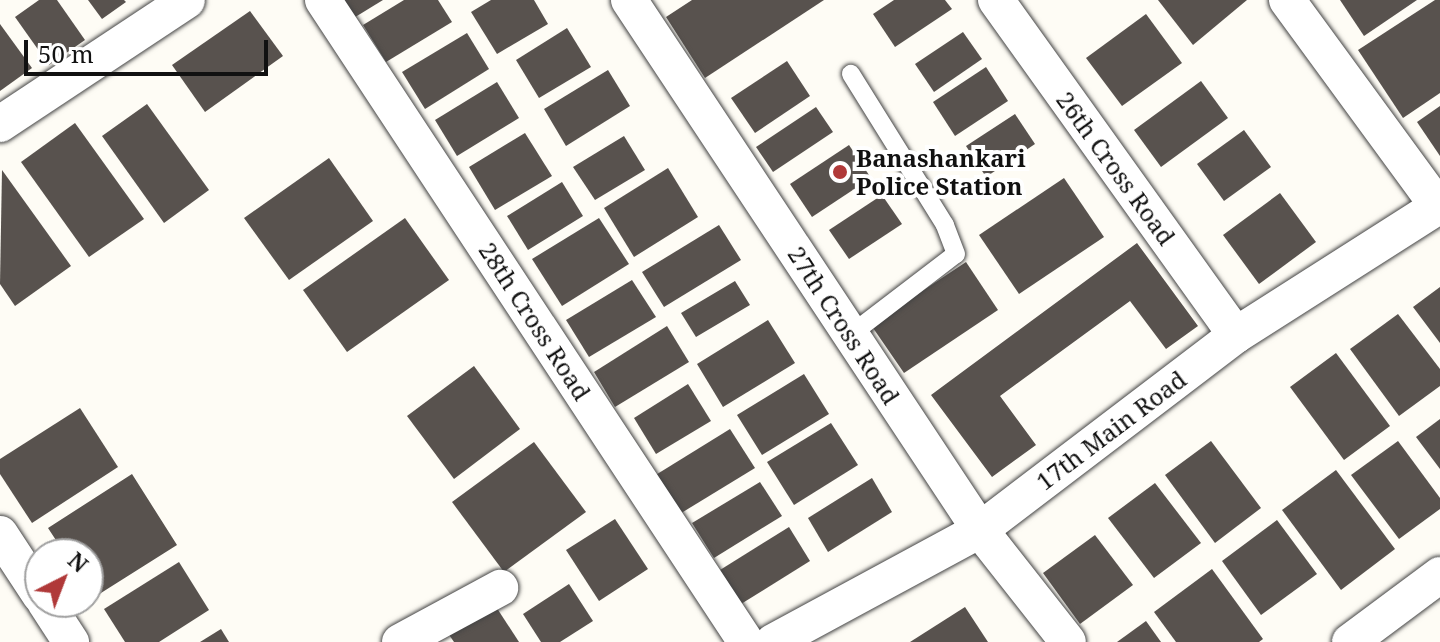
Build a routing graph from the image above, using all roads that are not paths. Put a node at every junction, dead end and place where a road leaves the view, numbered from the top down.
1 (187, 0) edge
2 (323, 0) edge
3 (629, 0) edge
4 (996, 0) edge
5 (1287, 0) edge
6 (851, 74) dead end
7 (0, 124) edge
8 (1439, 205) edge
9 (850, 335) junction
10 (1236, 335) junction
11 (980, 530) junction
12 (5, 554) edge
13 (1440, 575) edge
14 (24, 576) edge
15 (500, 588) dead end
16 (55, 618) edge
17 (71, 642) edge
18 (400, 642) edge
19 (746, 642) edge
20 (773, 642) edge
21 (1068, 642) edge
22 (1350, 642) edge

1 - 7 street
2 - 19 street, 28th Cross Road
3 - 9 street, 27th Cross Road
4 - 10 street, 26th Cross Road
5 - 8 street
6 - 9 lane
8 - 10 street, 17th Main Road
9 - 11 street, 27th Cross Road
10 - 11 street, 17th Main Road
11 - 20 street, 17th Main Road
11 - 21 street, 27th Cross Road
12 - 14 street
13 - 22 street
15 - 18 street
16 - 17 street

